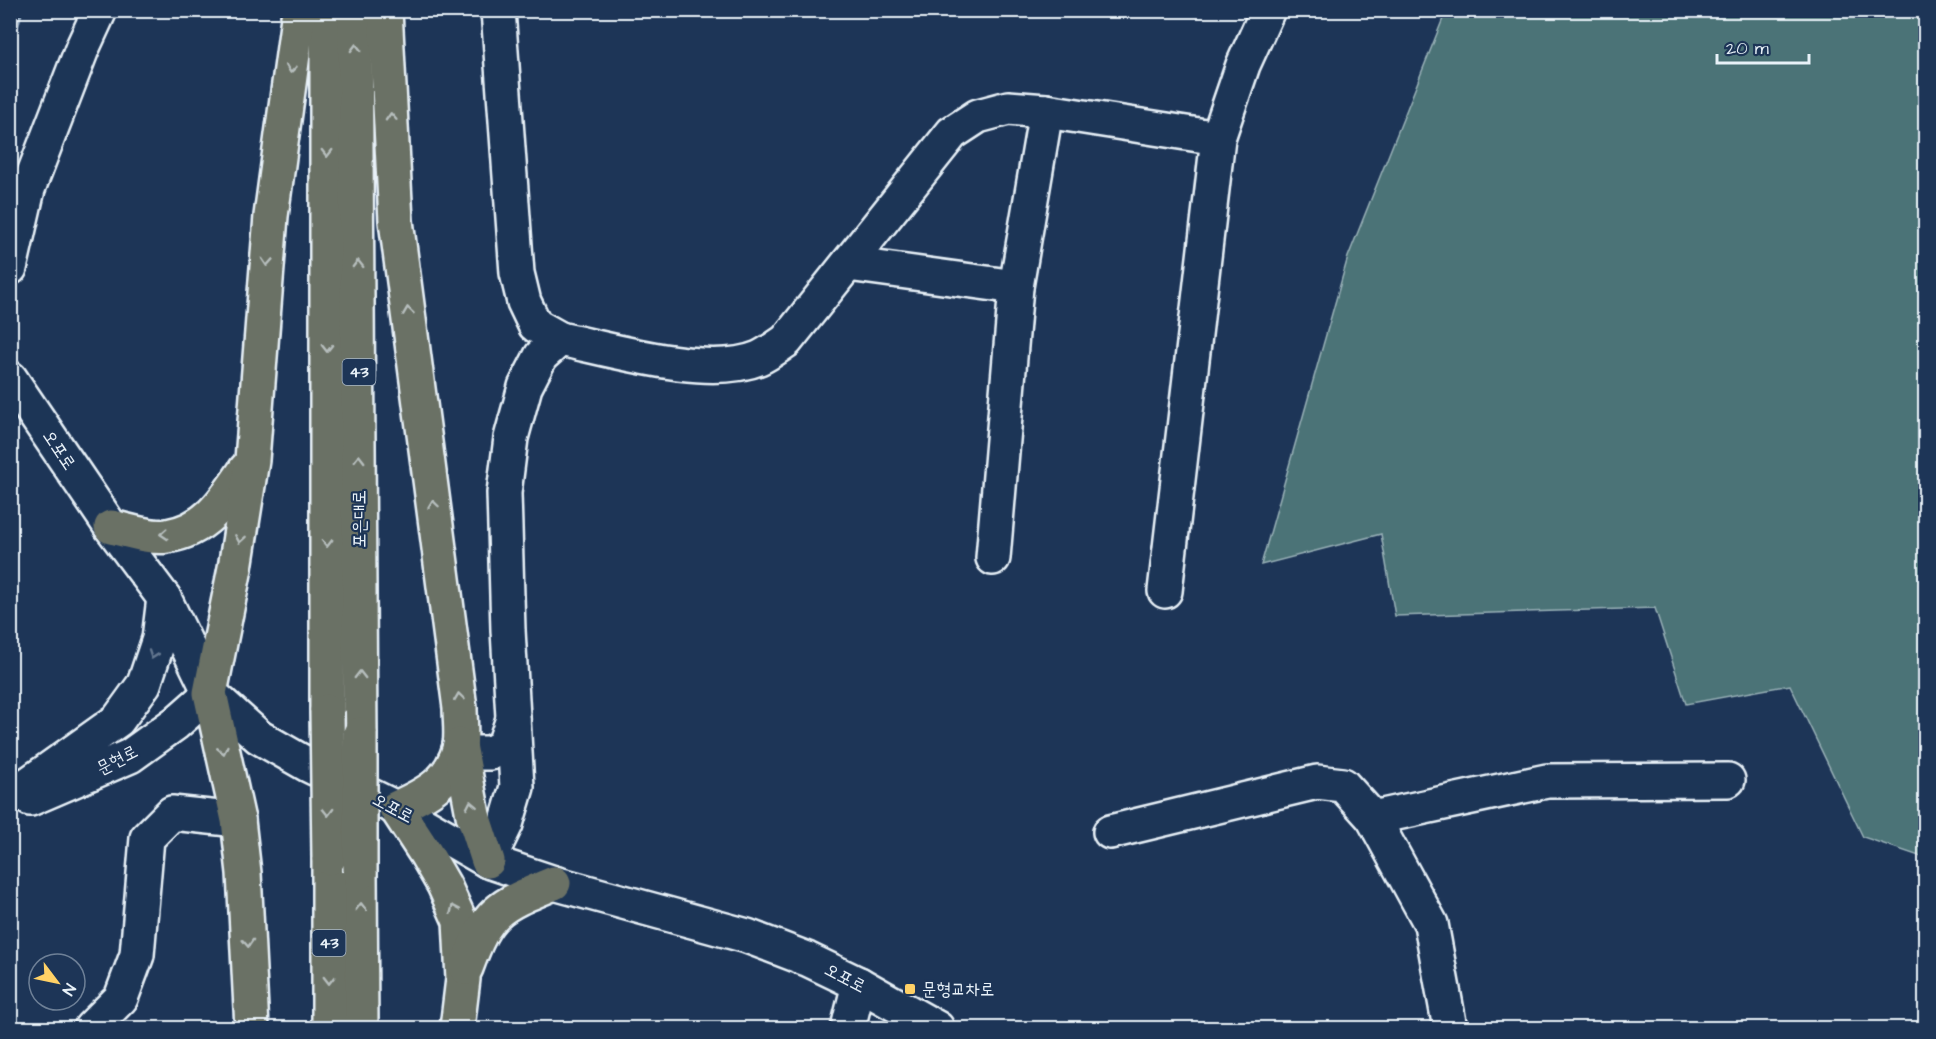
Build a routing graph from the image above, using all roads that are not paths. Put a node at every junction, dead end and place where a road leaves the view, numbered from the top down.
1 (100, 10) edge
2 (299, 10) edge
3 (327, 10) edge
4 (355, 10) edge
5 (385, 10) edge
6 (498, 10) edge
7 (1268, 10) edge
8 (1046, 111) junction
9 (1218, 138) junction
10 (848, 264) junction
11 (10, 268) edge
12 (1016, 287) junction
13 (560, 339) junction
14 (10, 378) edge
15 (252, 460) junction
16 (111, 527) junction
17 (993, 558) dead end
18 (1166, 591) dead end
19 (164, 598) junction
20 (210, 693) junction
21 (513, 720) junction
22 (460, 745) junction
23 (1728, 780) dead end
24 (10, 797) edge
25 (10, 806) edge
26 (396, 808) junction
27 (1373, 818) junction
28 (238, 820) junction
29 (1110, 832) dead end
30 (488, 861) junction
31 (554, 883) junction
32 (463, 979) junction
33 (859, 984) junction
34 (91, 1029) edge
35 (252, 1029) edge
36 (329, 1029) edge
37 (361, 1029) edge
38 (457, 1029) edge
39 (848, 1029) edge
40 (937, 1029) edge
41 (1450, 1029) edge

1 - 11 street
2 -> 15 highway
3 -> 36 highway, 포은대로 / 43, bridge
37 -> 4 highway, 포은대로 / 43, bridge
22 -> 5 highway
6 - 13 street
7 - 9 street
8 - 9 street
8 - 10 street
8 - 12 street
9 - 18 street
10 - 12 street
10 - 13 street
12 - 17 street
13 - 21 street
14 - 16 street, 오포로
15 -> 16 highway
15 -> 20 highway
16 - 19 street, 오포로
19 - 20 street, 오포로
19 -> 24 street
20 - 25 street, 문현로
20 - 26 street, 오포로
20 -> 28 highway
21 - 22 street
21 - 30 street
22 - 26 highway
30 -> 22 highway
23 - 27 street
26 - 30 street, 오포로
32 -> 26 highway
27 - 29 street
27 - 41 street
28 - 34 street
28 -> 35 highway
30 - 31 street, 오포로
31 - 32 highway
31 - 33 street, 오포로
32 - 38 highway
33 - 39 street
33 - 40 street, 오포로

